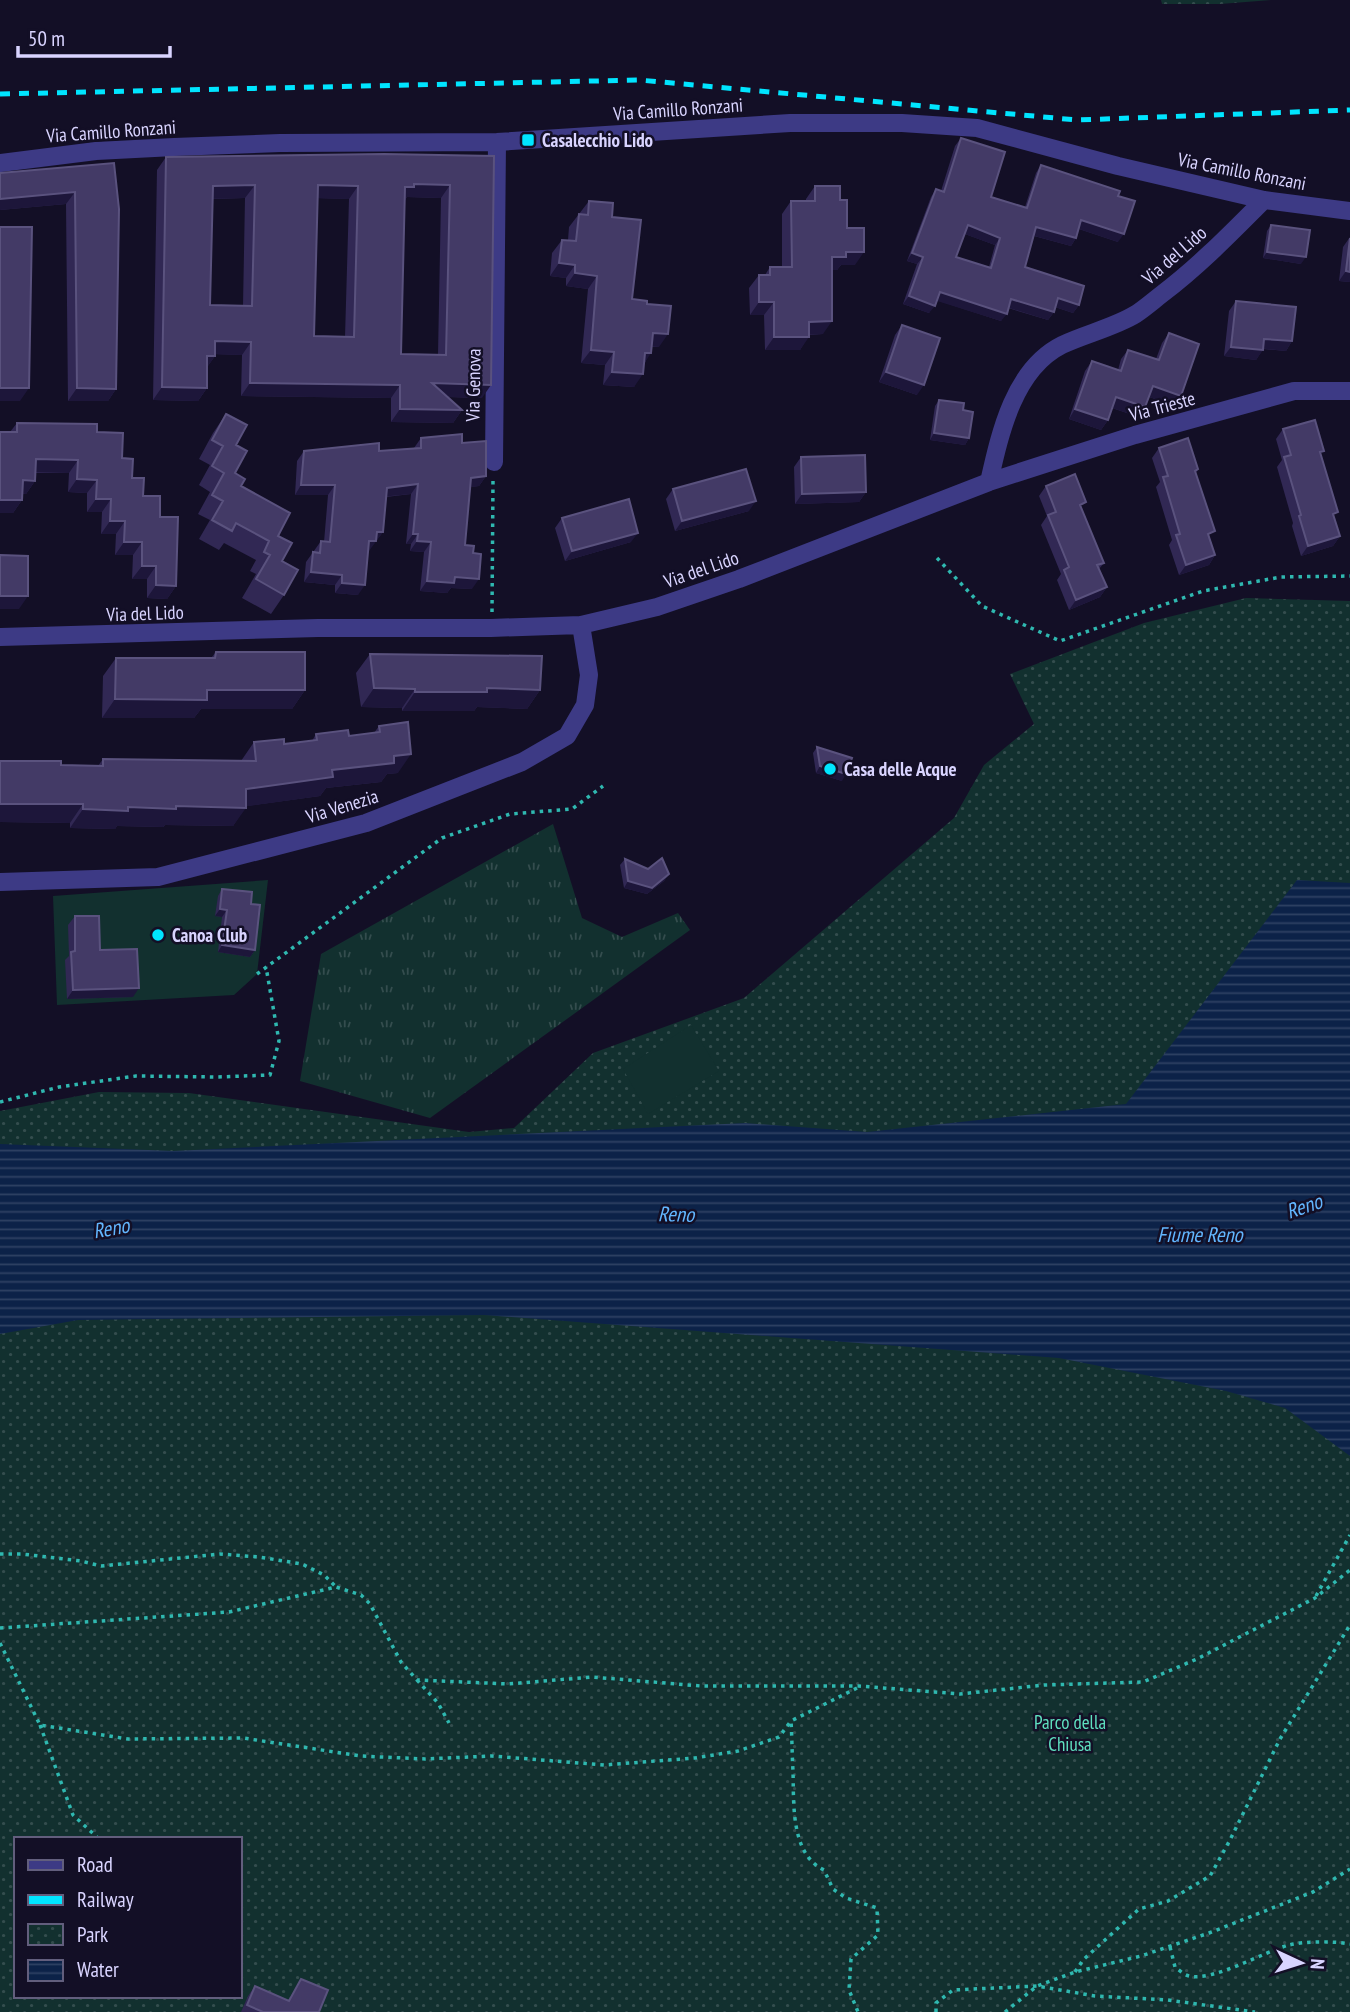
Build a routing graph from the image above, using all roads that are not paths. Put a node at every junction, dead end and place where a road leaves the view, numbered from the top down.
1 (497, 142) junction
2 (0, 163) edge
3 (1264, 200) junction
4 (1350, 211) edge
5 (1350, 391) edge
6 (494, 462) road end
7 (989, 482) junction
8 (581, 625) junction
9 (0, 637) edge
10 (0, 882) edge

1 - 2 street, Via Camillo Ronzani
1 - 3 street, Via Camillo Ronzani
1 - 6 street, Via Genova
3 - 4 street, Via Camillo Ronzani
3 - 7 street, Via del Lido
5 - 7 street, Via Trieste
7 - 8 street, Via del Lido
8 - 9 street, Via del Lido
8 - 10 street, Via Venezia

